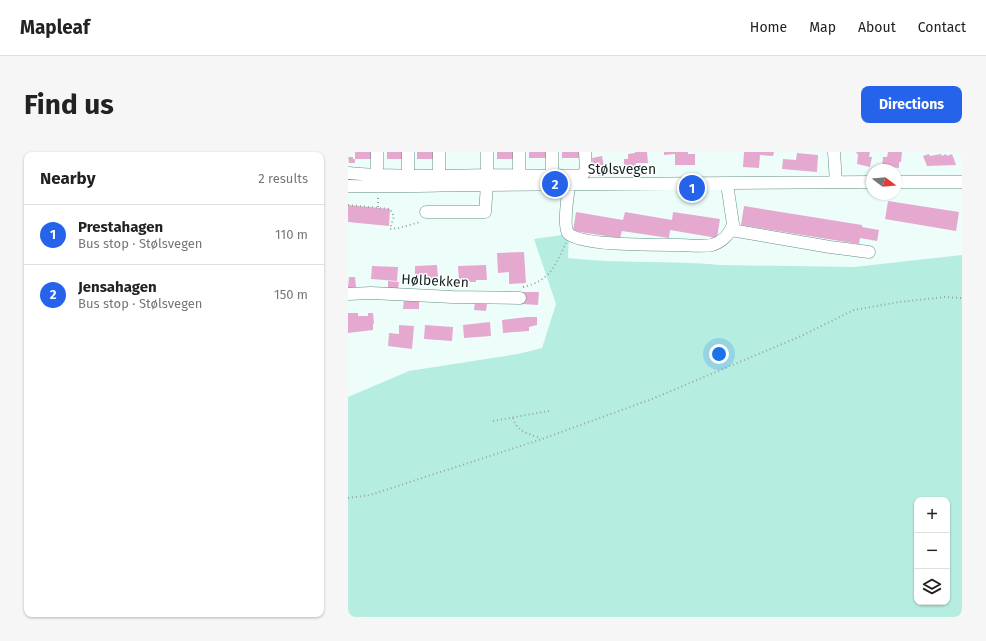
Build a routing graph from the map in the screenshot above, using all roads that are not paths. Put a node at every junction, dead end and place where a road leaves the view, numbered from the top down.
1 (377, 152) edge
2 (408, 152) edge
3 (439, 152) edge
4 (487, 152) edge
5 (519, 152) edge
6 (552, 152) edge
7 (585, 152) edge
8 (834, 152) edge
9 (348, 173) edge
10 (519, 175) junction
11 (377, 176) junction
12 (408, 176) junction
13 (439, 176) junction
14 (552, 176) junction
15 (487, 180) junction
16 (836, 182) junction
17 (866, 182) edge
18 (902, 182) edge
19 (962, 182) edge
20 (728, 184) junction
21 (569, 185) junction
22 (348, 186) edge
23 (426, 212) road end
24 (731, 230) junction
25 (869, 252) dead end
26 (520, 293) road end
27 (348, 294) edge

1 - 11 street
2 - 12 street
3 - 13 street
4 - 15 street
5 - 10 street
6 - 14 street
7 - 14 street
8 - 16 street
9 - 11 street
10 - 14 street
10 - 15 street
11 - 12 street
12 - 13 street
13 - 15 street
15 - 21 street, Stølsvegen
15 - 22 street, Stølsvegen
15 - 23 street
16 - 17 street, Stølsvegen
16 - 20 street, Stølsvegen
18 - 19 street
20 - 21 street, Stølsvegen
20 - 24 street
21 - 24 street
24 - 25 street
26 - 27 street, Hølbekken

